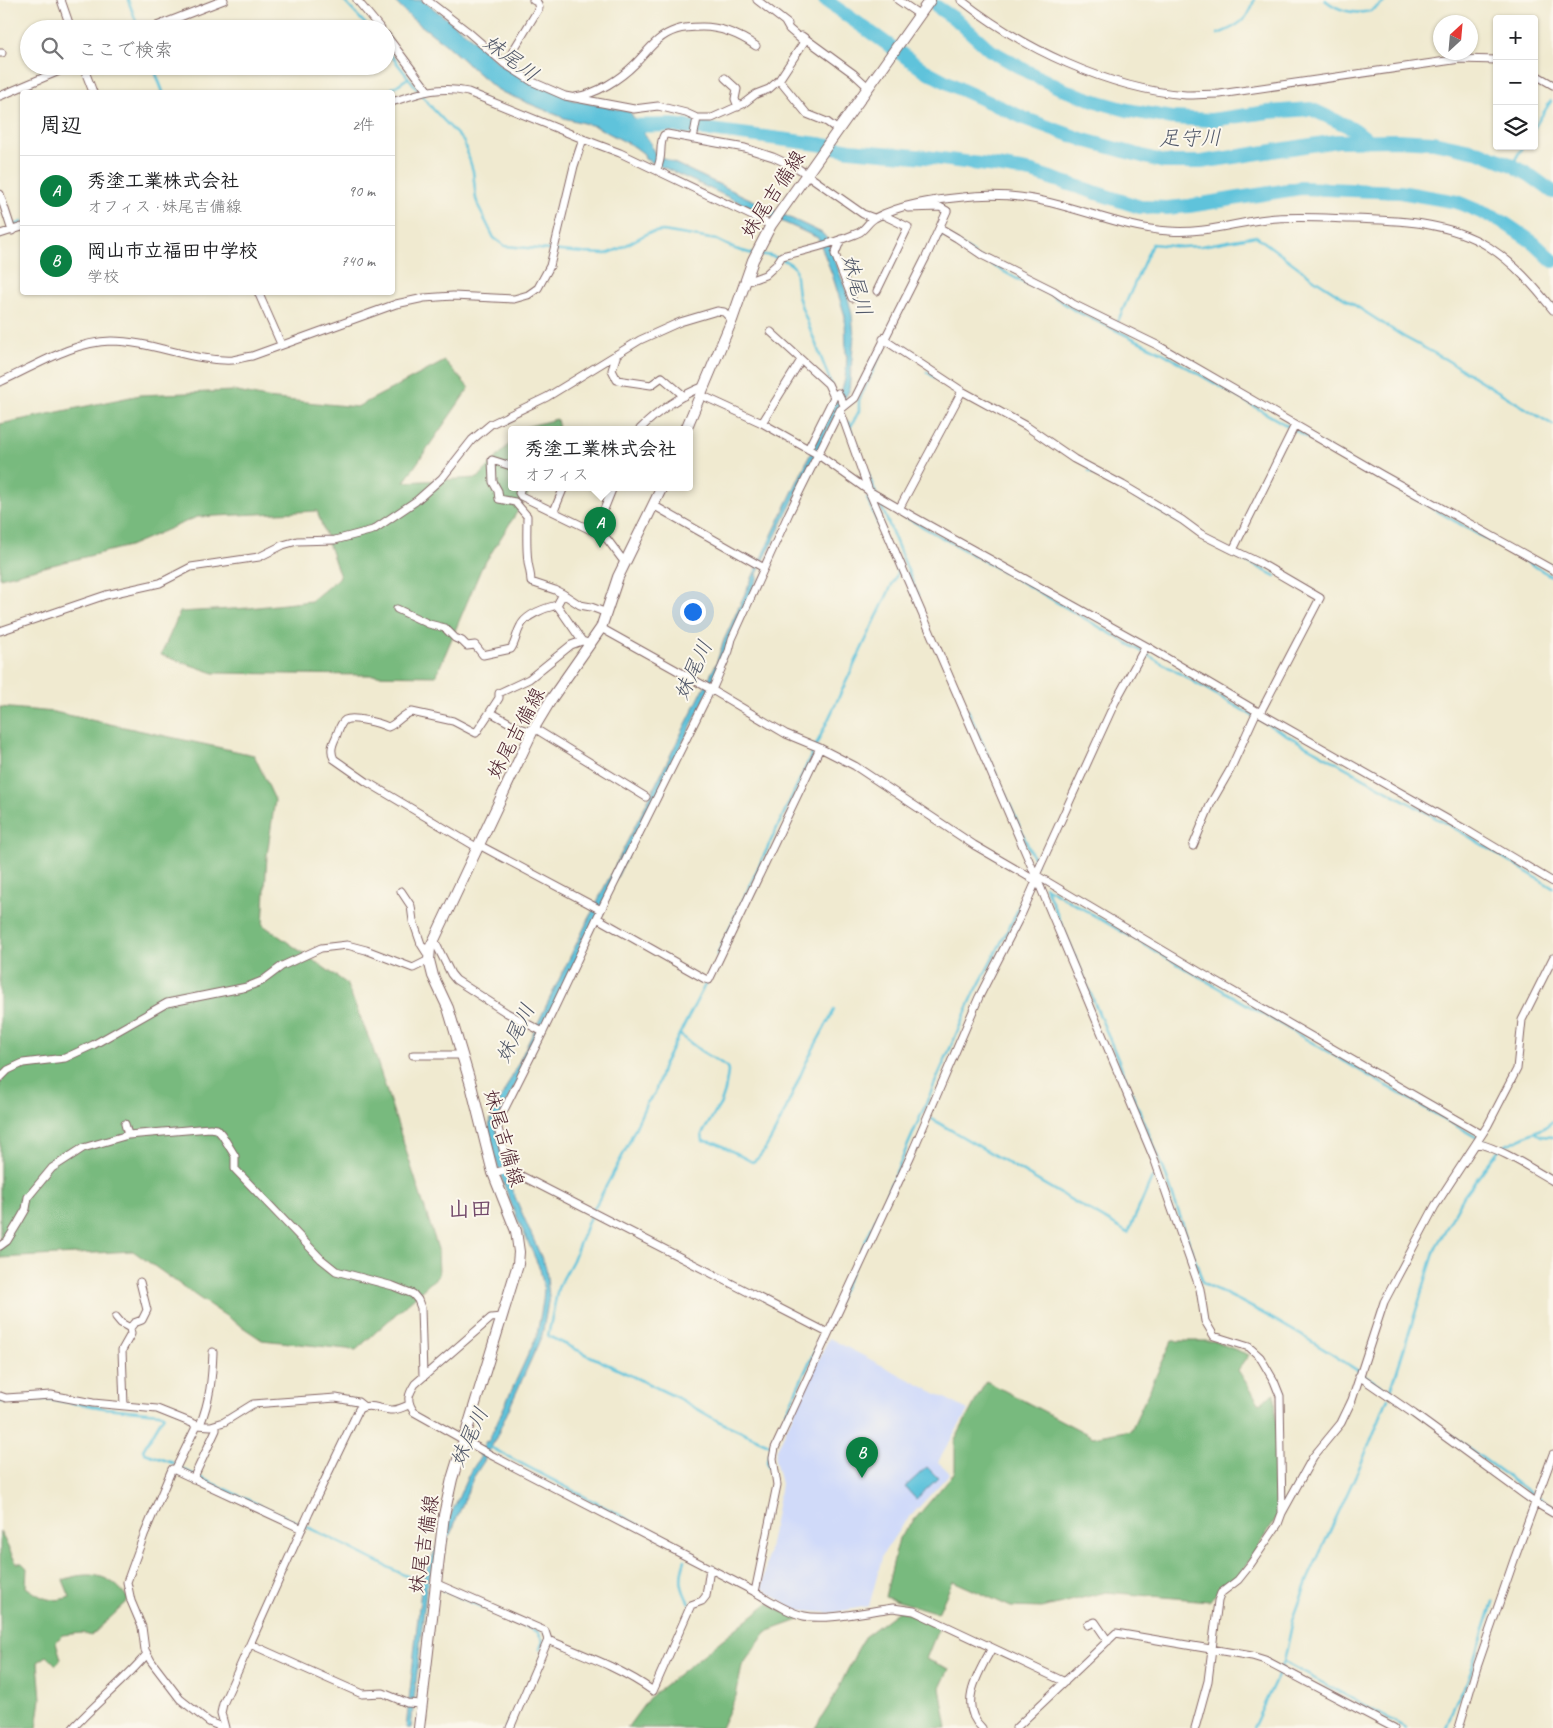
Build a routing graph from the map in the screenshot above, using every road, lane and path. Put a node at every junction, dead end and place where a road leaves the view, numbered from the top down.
1 (61, 0) edge
2 (224, 0) edge
3 (357, 0) edge
4 (427, 0) edge
5 (533, 0) edge
6 (757, 0) edge
7 (898, 0) edge
8 (930, 0) edge
9 (961, 0) edge
10 (918, 17) junction
11 (67, 20) edge
12 (172, 20) edge
13 (374, 20) edge
14 (784, 22) junction
15 (756, 46) dead end
16 (395, 50) edge
17 (1493, 60) edge
18 (505, 64) junction
19 (50, 75) edge
20 (86, 75) edge
21 (1538, 76) edge
22 (725, 78) dead end
23 (779, 80) junction
24 (1553, 84) edge
25 (870, 85) junction
26 (92, 90) edge
27 (423, 92) junction
28 (0, 96) edge
29 (572, 98) junction
30 (395, 101) edge
31 (738, 107) junction
32 (697, 119) junction
33 (835, 133) junction
34 (694, 137) junction
35 (583, 139) junction
36 (659, 164) junction
37 (806, 174) junction
38 (0, 194) edge
39 (902, 208) junction
40 (883, 215) junction
41 (874, 218) junction
42 (772, 223) junction
43 (20, 227) edge
44 (11, 228) junction
45 (940, 228) junction
46 (0, 234) edge
47 (841, 239) junction
48 (746, 282) junction
49 (877, 290) dead end
50 (259, 295) edge
51 (852, 298) dead end
52 (1553, 310) edge
53 (732, 320) junction
54 (771, 332) dead end
55 (886, 341) junction
56 (281, 344) junction
57 (617, 354) junction
58 (801, 360) junction
59 (0, 382) edge
60 (703, 390) junction
61 (961, 393) junction
62 (684, 396) junction
63 (840, 402) junction
64 (762, 423) junction
65 (643, 426) edge
66 (687, 426) edge
67 (1294, 428) junction
68 (812, 451) junction
69 (508, 465) edge
70 (520, 491) edge
71 (562, 491) edge
72 (611, 491) edge
73 (660, 491) edge
74 (874, 494) junction
75 (653, 505) junction
76 (899, 509) junction
77 (554, 511) junction
78 (595, 532) junction
79 (1233, 550) junction
80 (625, 563) junction
81 (761, 567) junction
82 (1553, 570) edge
83 (562, 594) junction
84 (557, 605) junction
85 (396, 609) dead end
86 (607, 613) junction
87 (601, 628) junction
88 (0, 631) edge
89 (587, 642) junction
90 (1144, 649) junction
91 (709, 688) junction
92 (490, 712) junction
93 (1256, 714) junction
94 (533, 730) junction
95 (817, 747) junction
96 (646, 797) dead end
97 (1193, 846) dead end
98 (479, 847) junction
99 (1036, 879) junction
100 (1553, 882) edge
101 (401, 891) dead end
102 (599, 908) junction
103 (598, 918) junction
104 (434, 940) junction
105 (429, 958) junction
106 (1553, 958) edge
107 (541, 1030) junction
108 (413, 1055) dead end
109 (461, 1055) junction
110 (0, 1078) edge
111 (126, 1124) dead end
112 (128, 1135) junction
113 (1478, 1138) junction
114 (507, 1169) junction
115 (495, 1172) junction
116 (1553, 1181) edge
117 (0, 1246) edge
118 (140, 1282) dead end
119 (116, 1317) dead end
120 (501, 1317) junction
121 (130, 1328) junction
122 (825, 1332) junction
123 (213, 1352) dead end
124 (1360, 1374) junction
125 (423, 1375) junction
126 (0, 1396) edge
127 (409, 1405) junction
128 (124, 1406) junction
129 (363, 1406) junction
130 (199, 1425) junction
131 (216, 1425) junction
132 (465, 1440) junction
133 (1553, 1454) edge
134 (177, 1467) junction
135 (194, 1476) junction
136 (1537, 1500) junction
137 (1282, 1513) junction
138 (1553, 1513) edge
139 (303, 1526) junction
140 (710, 1568) junction
141 (435, 1583) junction
142 (756, 1592) junction
143 (1088, 1625) dead end
144 (548, 1640) junction
145 (1108, 1641) junction
146 (250, 1644) junction
147 (992, 1648) junction
148 (1212, 1649) junction
149 (148, 1654) junction
150 (1065, 1682) junction
151 (414, 1703) junction
152 (220, 1726) edge
153 (74, 1728) edge
154 (419, 1728) edge
155 (510, 1728) edge
156 (982, 1728) edge
157 (1016, 1728) edge
158 (1195, 1728) edge
159 (1394, 1728) edge
160 (1459, 1728) edge

1 - 11 street
2 - 12 street
3 - 13 street
4 - 18 street
5 - 18 street
6 - 14 street
7 - 10 street
8 - 10 main road, 妹尾吉備線
9 - 17 street
10 - 25 main road, 妹尾吉備線
14 - 23 street
14 - 25 street
15 - 29 street
16 - 27 street
18 - 29 street
19 - 28 street
20 - 26 street
21 - 24 street
22 - 31 street
23 - 31 street
23 - 33 street
25 - 33 main road, 妹尾吉備線
27 - 30 street
27 - 35 street
29 - 32 street
31 - 32 street
32 - 34 street
33 - 37 main road, 妹尾吉備線
34 - 36 street
34 - 37 street
35 - 36 street
35 - 56 street
36 - 42 street
37 - 41 street
37 - 42 main road, 妹尾吉備線
38 - 44 street
39 - 40 street
39 - 45 street
39 - 52 street
40 - 41 street
40 - 49 street
41 - 47 street
42 - 48 main road, 妹尾吉備線
43 - 44 street
44 - 46 street
45 - 55 street
45 - 67 street
47 - 48 street
47 - 51 street
48 - 53 main road, 妹尾吉備線
50 - 56 street
53 - 57 street
53 - 60 main road, 妹尾吉備線
54 - 58 street
55 - 61 street
55 - 63 street
56 - 59 street
57 - 62 street
57 - 88 street
58 - 63 street
58 - 64 street
60 - 62 street
60 - 64 street
60 - 66 main road, 妹尾吉備線
61 - 76 street
61 - 79 street
62 - 65 street
63 - 68 street
63 - 68 street
63 - 74 street
64 - 68 street
67 - 79 street
67 - 82 street
68 - 74 street
68 - 81 street
69 - 83 street
70 - 77 street
71 - 77 street
72 - 78 street
73 - 75 main road, 妹尾吉備線
74 - 76 street
74 - 99 street
75 - 80 main road, 妹尾吉備線
75 - 81 street
76 - 90 street
77 - 78 street
78 - 80 street
79 - 93 street
80 - 86 main road, 妹尾吉備線
81 - 91 street
83 - 84 street
83 - 86 street
84 - 85 street
84 - 89 street
86 - 87 main road, 妹尾吉備線
87 - 89 main road, 妹尾吉備線
87 - 91 street
89 - 92 street
89 - 94 main road, 妹尾吉備線
90 - 93 street
90 - 99 street
91 - 95 street
91 - 102 street
92 - 94 street
92 - 98 street
93 - 97 street
93 - 100 street
94 - 96 street
94 - 98 main road, 妹尾吉備線
95 - 99 street
95 - 103 street
98 - 102 street
98 - 104 main road, 妹尾吉備線
99 - 113 street
99 - 122 street
99 - 137 street
101 - 105 street
102 - 103 street
103 - 107 street
104 - 105 main road, 妹尾吉備線
104 - 107 street
105 - 109 main road, 妹尾吉備線
105 - 110 street
106 - 113 street
107 - 114 street
108 - 109 street
109 - 115 main road, 妹尾吉備線
111 - 112 street
112 - 117 street
112 - 125 street
113 - 116 street
113 - 124 street
114 - 115 street
114 - 122 street
115 - 120 main road, 妹尾吉備線
118 - 121 street
119 - 121 street
120 - 125 street
120 - 132 main road, 妹尾吉備線
121 - 128 street
122 - 142 street
123 - 130 street
124 - 136 street
124 - 137 street
125 - 127 street
126 - 128 street
127 - 129 street
127 - 132 street
128 - 130 street
129 - 131 street
129 - 139 street
130 - 131 street
130 - 134 street
131 - 135 street
132 - 140 street
132 - 141 main road, 妹尾吉備線
133 - 136 street
134 - 135 street
134 - 149 street
135 - 139 street
136 - 138 street
136 - 160 street
137 - 148 street
139 - 146 street
140 - 142 street
140 - 144 street
141 - 144 street
141 - 151 main road, 妹尾吉備線
142 - 147 street
143 - 145 street
144 - 155 street
145 - 148 street
145 - 150 street
146 - 151 street
146 - 152 street
147 - 150 street
147 - 156 street
148 - 158 street
148 - 159 street
149 - 152 street
149 - 153 street
150 - 157 street
151 - 154 main road, 妹尾吉備線

